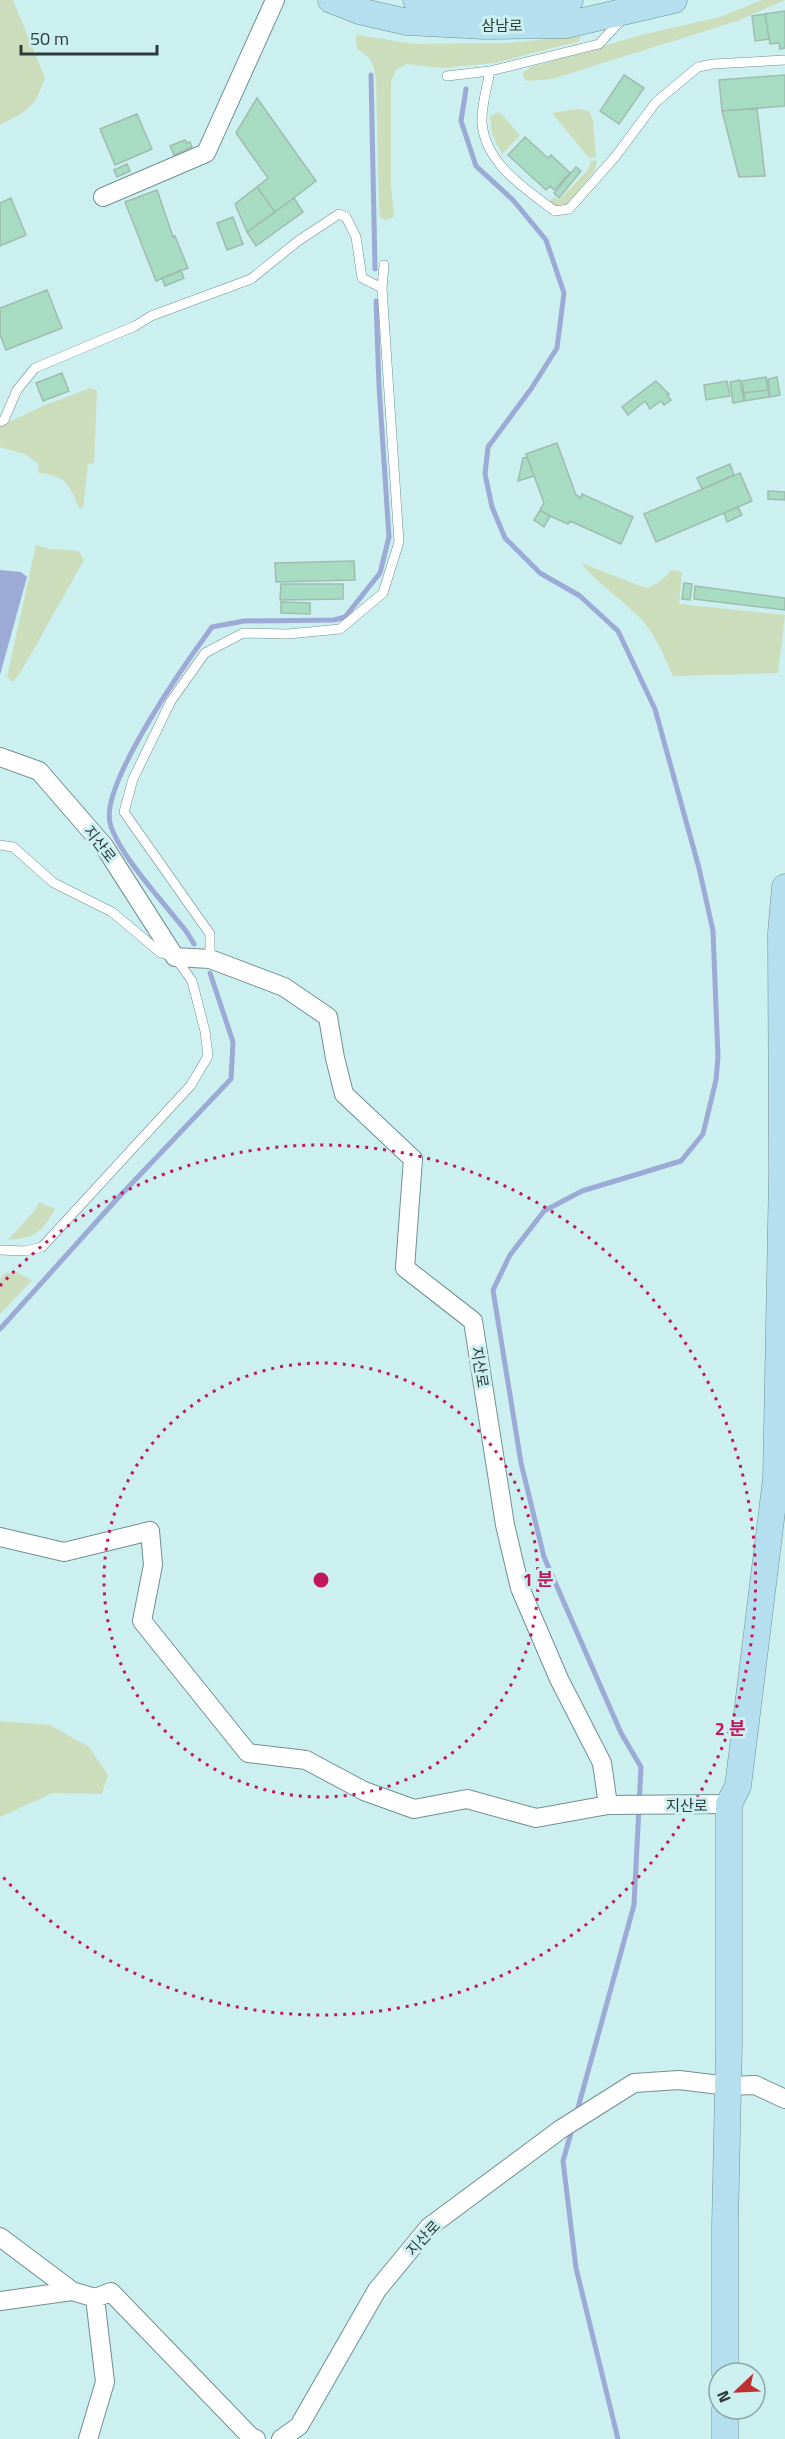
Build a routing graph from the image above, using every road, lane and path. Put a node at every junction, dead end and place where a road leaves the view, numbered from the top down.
1 (275, 0) edge
2 (331, 0) edge
3 (416, 0) edge
4 (570, 0) edge
5 (674, 0) edge
6 (630, 11) junction
7 (483, 16) junction
8 (785, 60) edge
9 (490, 71) junction
10 (447, 76) dead end
11 (103, 197) dead end
12 (384, 265) dead end
13 (382, 288) junction
14 (0, 422) edge
15 (0, 757) edge
16 (0, 845) edge
17 (785, 887) edge
18 (175, 957) junction
19 (210, 959) junction
20 (783, 1159) edge
21 (0, 1251) edge
22 (0, 1538) edge
23 (729, 1804) junction
24 (617, 1805) junction
25 (728, 2086) junction
26 (785, 2099) edge
27 (0, 2237) edge
28 (72, 2290) junction
29 (95, 2298) junction
30 (0, 2301) edge
31 (725, 2361) edge
32 (725, 2421) edge
33 (88, 2439) edge
34 (256, 2439) edge
35 (281, 2439) edge
36 (725, 2439) edge

1 - 11 street
2 - 7 main road, 삼남로
3 - 7 main road, 삼남로
4 - 7 main road, 삼남로
5 - 6 main road, 삼남로
6 - 7 main road, 삼남로
6 - 9 lane
8 - 9 lane
9 - 10 lane
12 - 13 lane
13 - 14 lane
13 - 19 lane
15 - 18 street, 지산로
16 - 18 lane, 지산로
17 - 20 main road, 지산로
18 - 19 street, 지산로
18 - 21 lane, 지산로
19 - 24 street, 지산로
20 - 23 main road, 지산로
22 - 24 street
23 - 24 street, 지산로
23 - 25 main road, 지산로
25 - 26 street
25 - 31 main road, 지산로
25 - 35 street, 지산로
27 - 28 street
28 - 29 street
28 - 30 street
29 - 33 street
29 - 34 street
32 - 36 main road

